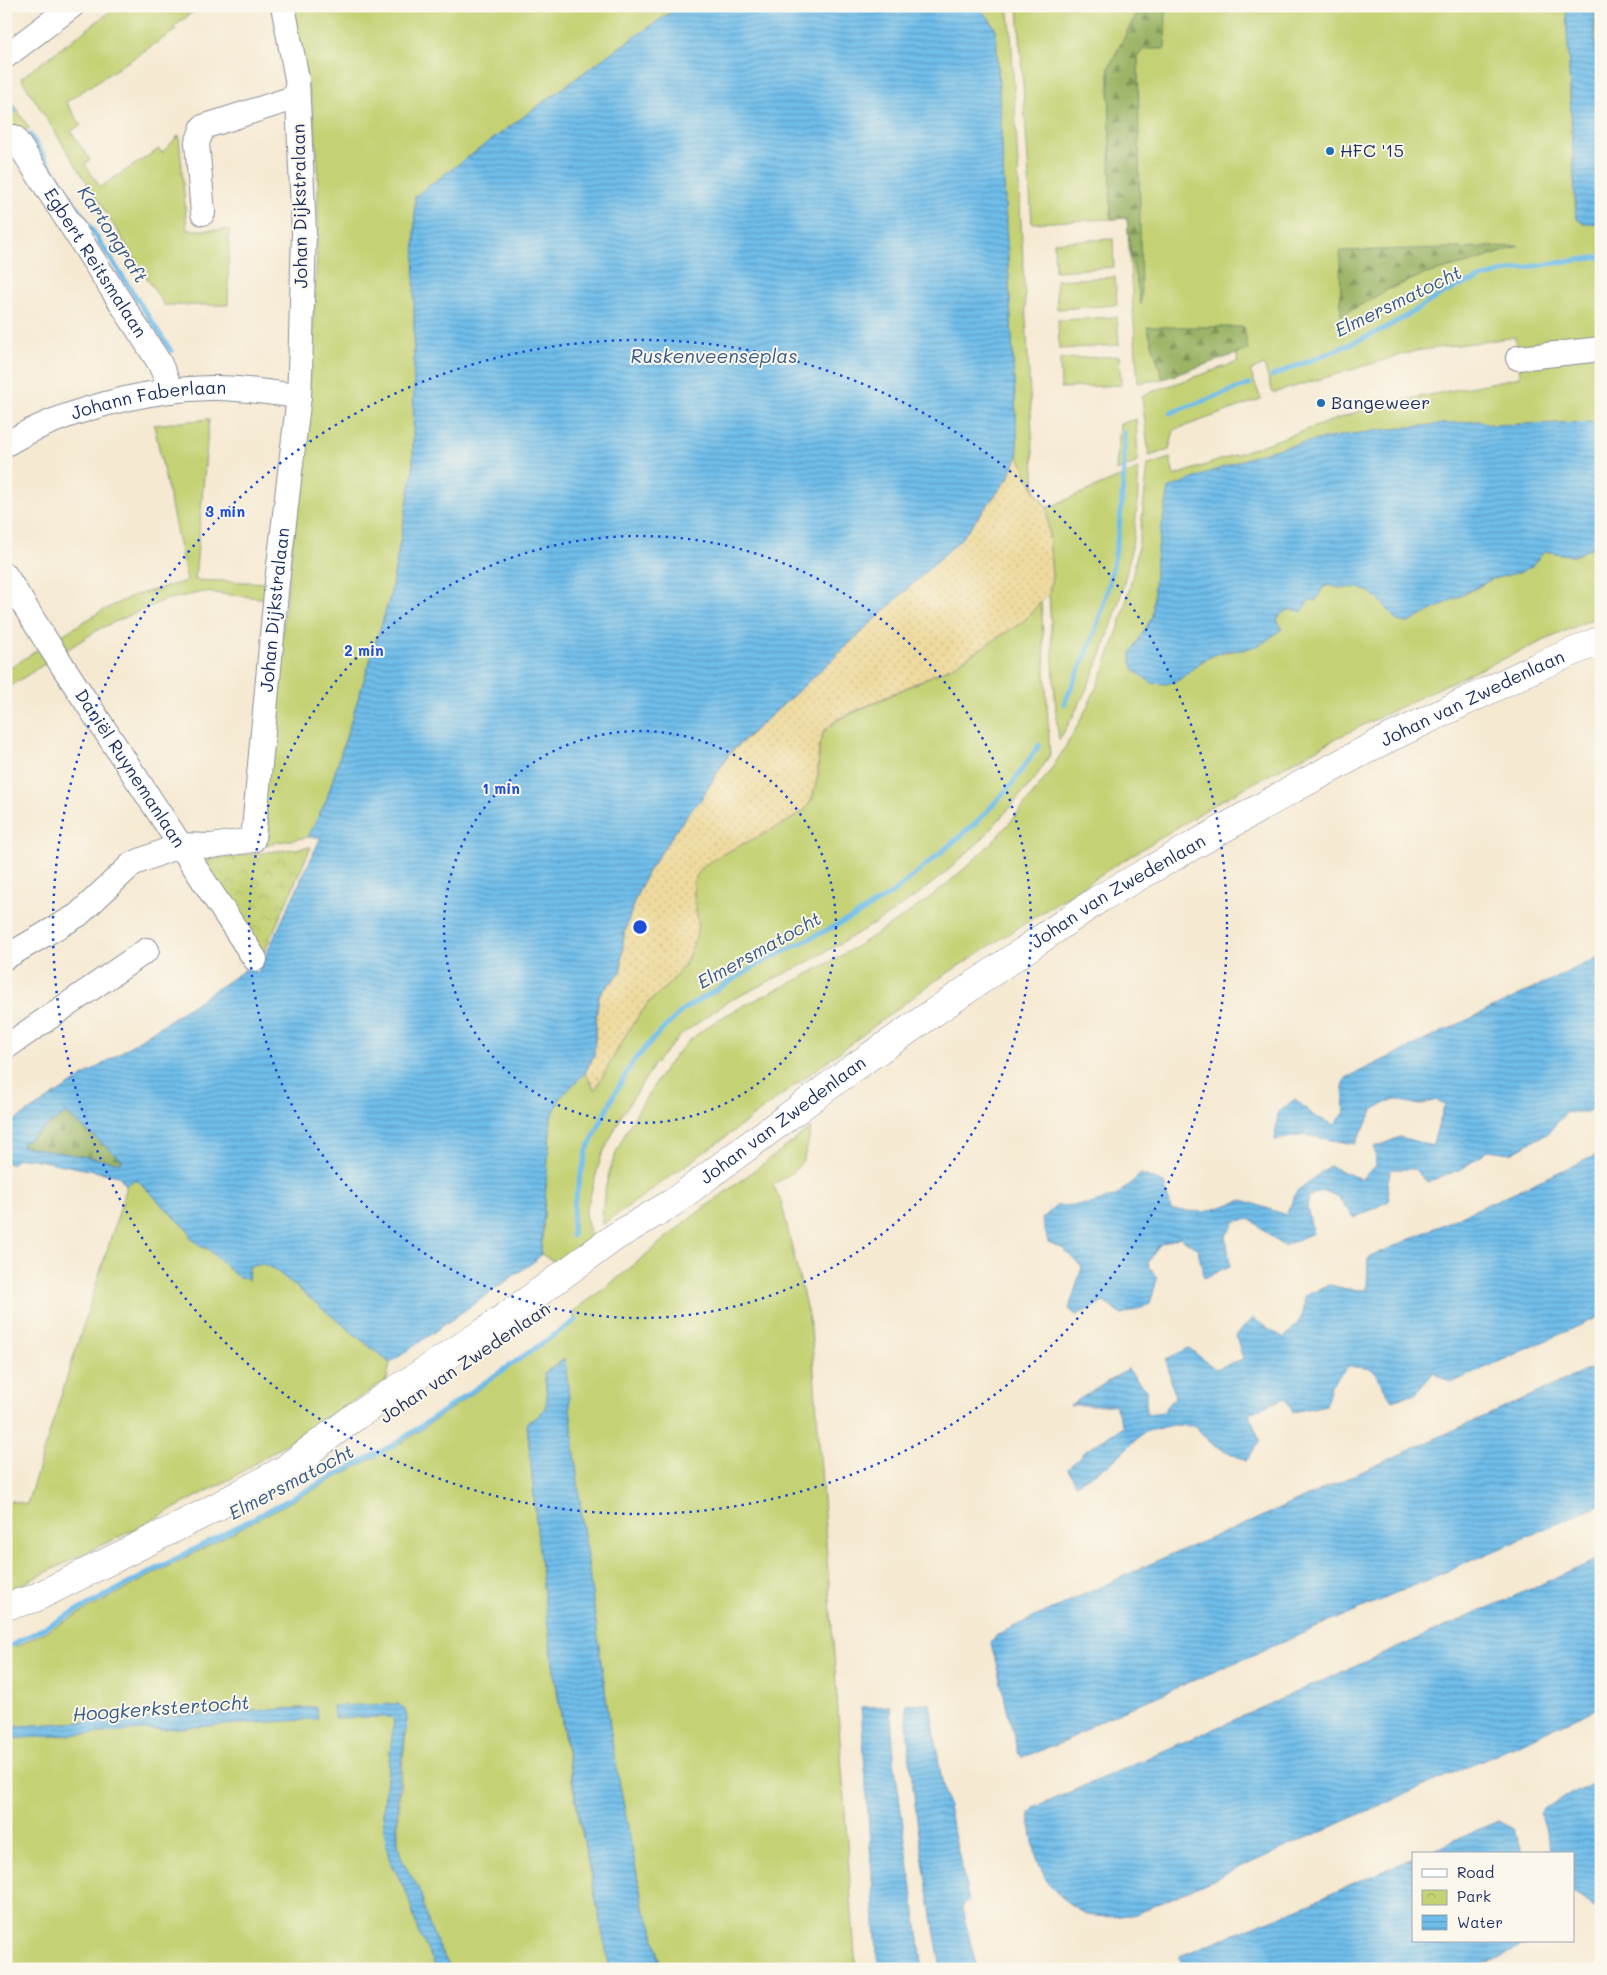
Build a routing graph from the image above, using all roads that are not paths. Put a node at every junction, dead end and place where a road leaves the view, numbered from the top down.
1 (72, 6) edge
2 (283, 6) edge
3 (6, 56) edge
4 (297, 97) junction
5 (14, 137) dead end
6 (203, 214) dead end
7 (1601, 349) edge
8 (1518, 358) dead end
9 (172, 390) junction
10 (299, 396) junction
11 (6, 444) edge
12 (6, 576) edge
13 (1601, 640) edge
14 (180, 845) junction
15 (147, 950) dead end
16 (6, 958) edge
17 (255, 959) dead end
18 (9, 1039) edge
19 (33, 1599) junction
20 (6, 1606) edge
21 (6, 1622) edge

1 - 3 street
2 - 4 street, Johan Dijkstralaan
4 - 6 street, Johan Dijkstralaan
4 - 10 street, Johan Dijkstralaan
5 - 9 street, Egbert Reitsmalaan
7 - 8 street
9 - 10 street, Johann Faberlaan
9 - 11 street, Johann Faberlaan
10 - 14 street, Johan Dijkstralaan
12 - 14 street, Daniël Ruynemanlaan
13 - 19 main road, Johan van Zwedenlaan
14 - 16 street, Johan Dijkstralaan
14 - 17 street, Daniël Ruynemanlaan
15 - 18 street
19 - 20 main road, Johan van Zwedenlaan
19 - 21 main road, Johan van Zwedenlaan

